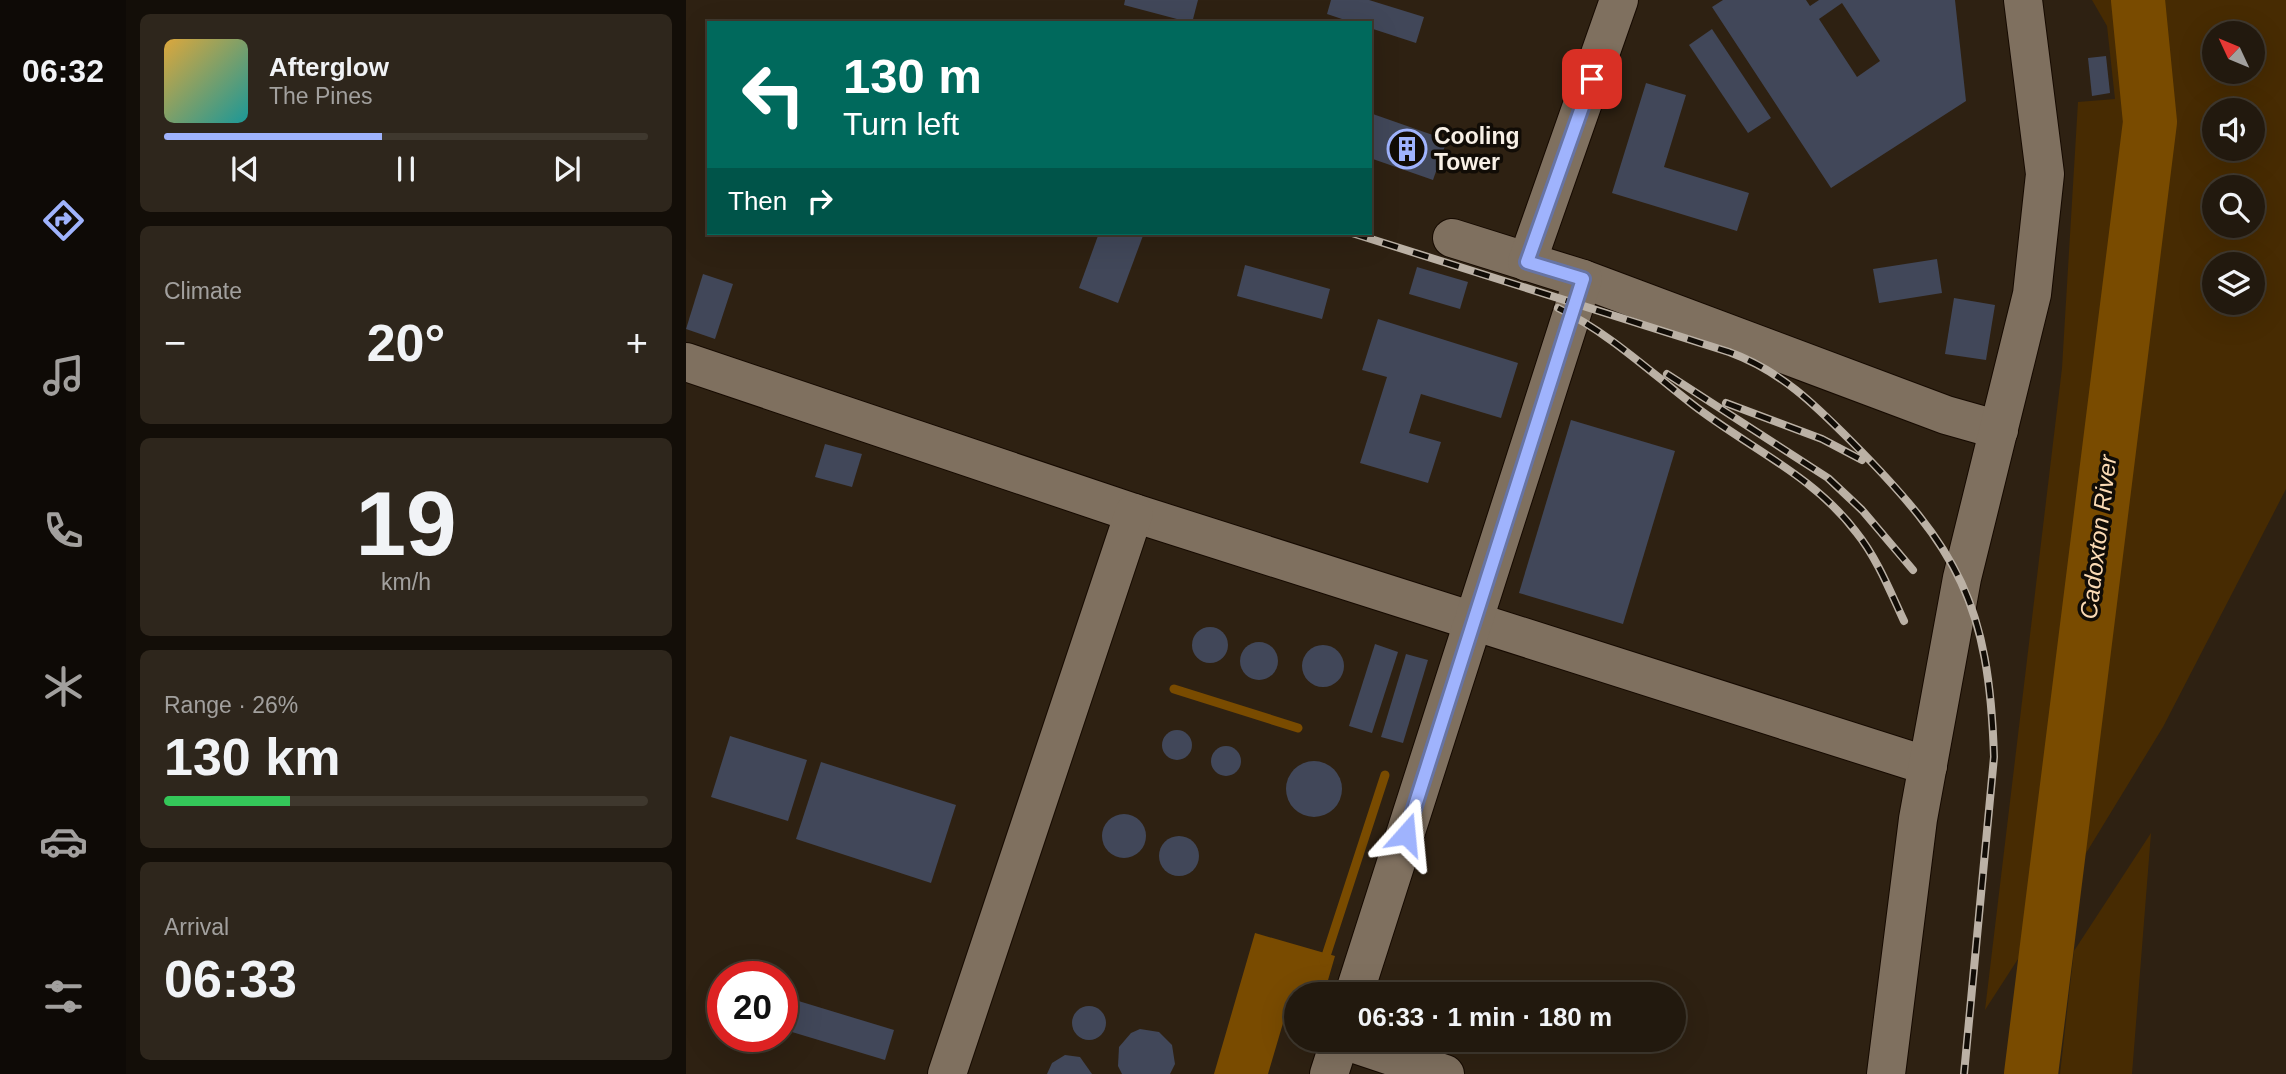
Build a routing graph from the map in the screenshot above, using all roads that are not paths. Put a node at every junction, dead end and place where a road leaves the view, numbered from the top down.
1 (1619, 0) edge
2 (2023, 0) edge
3 (1452, 239) dead end
4 (1527, 262) junction
5 (1583, 279) junction
6 (686, 362) edge
7 (1998, 430) junction
8 (1134, 513) junction
9 (1475, 622) junction
10 (1928, 766) junction
11 (1358, 982) edge
12 (1337, 1052) edge
13 (1378, 1052) edge
14 (947, 1074) edge
15 (1329, 1074) edge
16 (1445, 1074) edge
17 (1886, 1074) edge

1 - 4 lane
2 - 7 lane
3 - 4 lane
4 - 5 lane
5 - 7 lane
5 - 9 lane
6 - 8 lane
7 - 10 lane
8 - 9 lane
8 - 14 lane
9 - 10 lane
9 - 11 lane
10 - 17 lane
12 - 15 lane
13 - 16 lane

